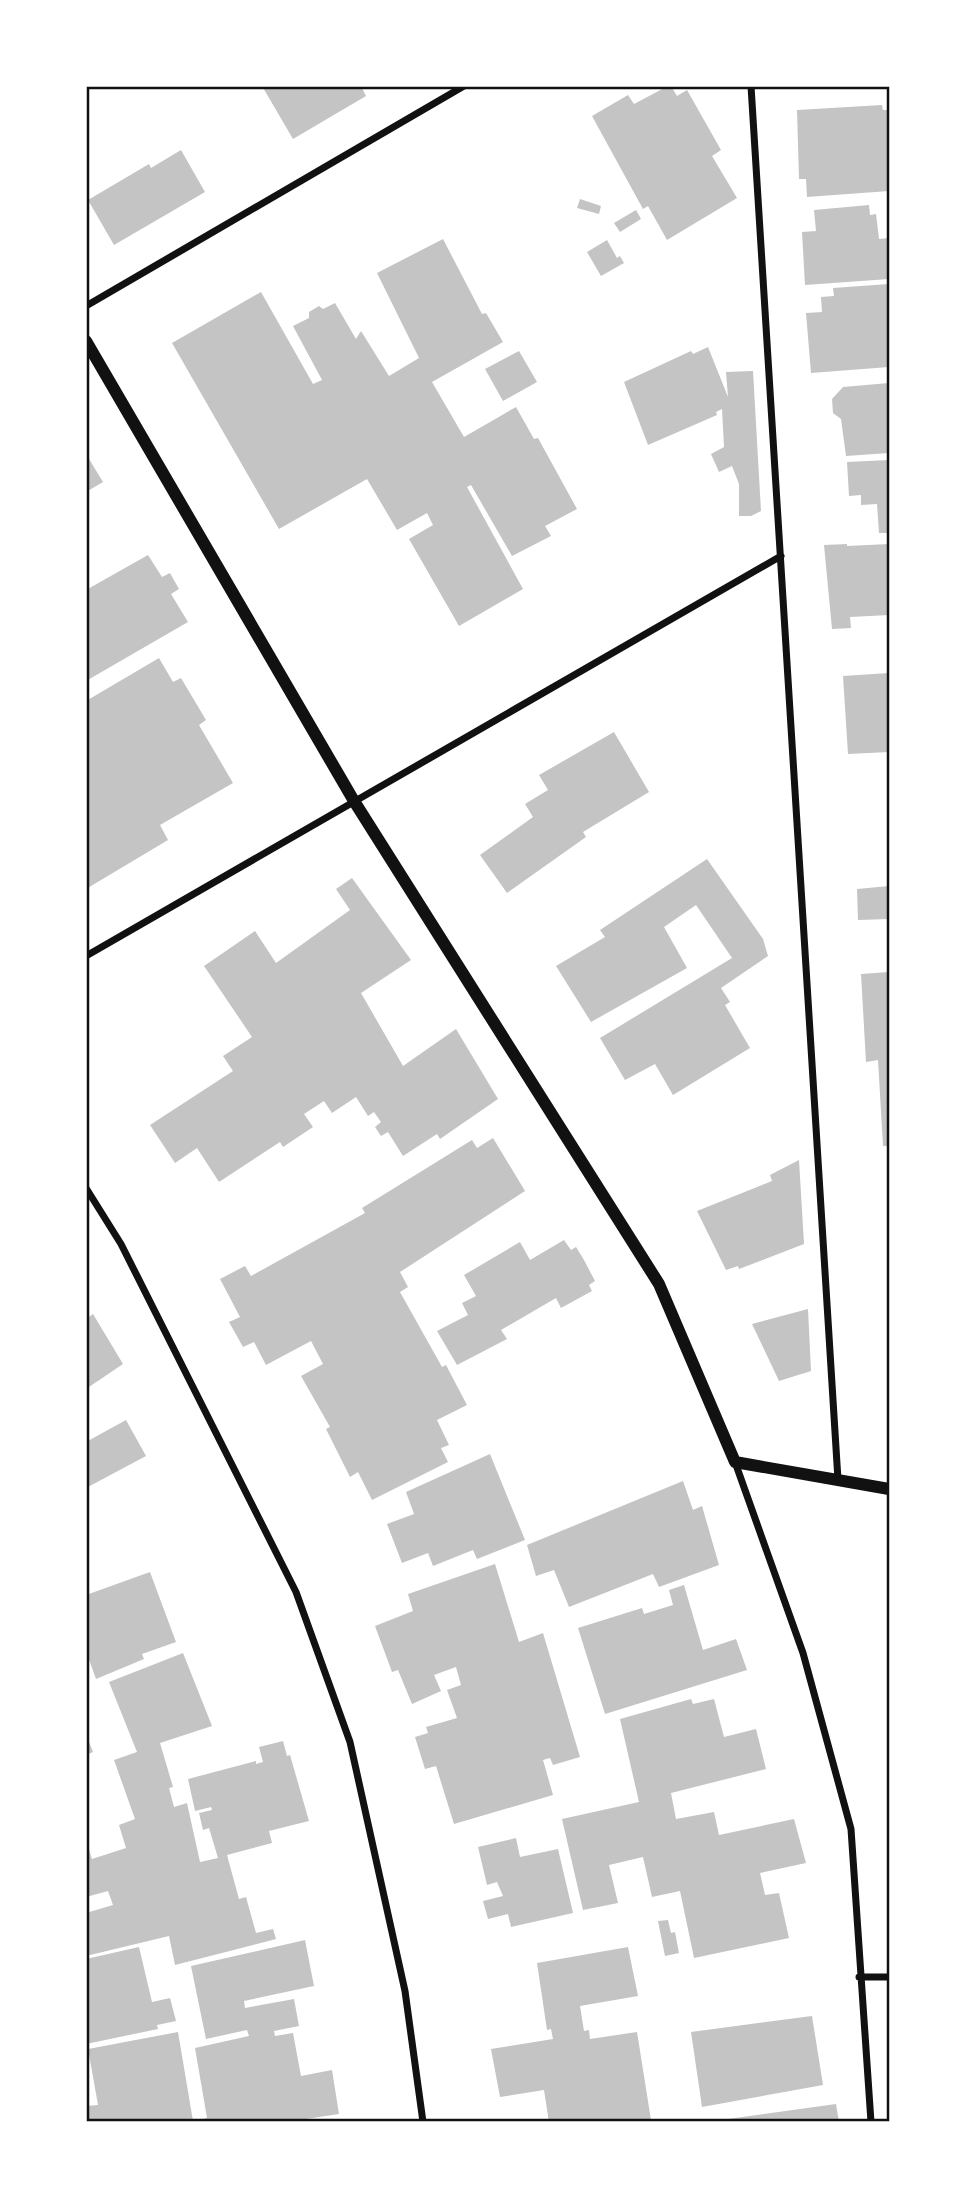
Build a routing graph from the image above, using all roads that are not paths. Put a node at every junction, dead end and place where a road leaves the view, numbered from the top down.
1 (464, 86) edge
2 (751, 86) edge
3 (86, 306) edge
4 (86, 341) edge
5 (781, 556) junction
6 (354, 801) junction
7 (86, 956) edge
8 (86, 1188) edge
9 (735, 1462) junction
10 (838, 1480) junction
11 (889, 1489) edge
12 (859, 1977) junction
13 (889, 1977) edge
14 (423, 2122) edge
15 (871, 2122) edge

1 - 3 street
2 - 5 street
4 - 6 street
5 - 6 street
5 - 10 street
6 - 7 street
6 - 9 street
8 - 14 street
9 - 10 street
9 - 12 street
10 - 11 street
12 - 13 street
12 - 15 street

